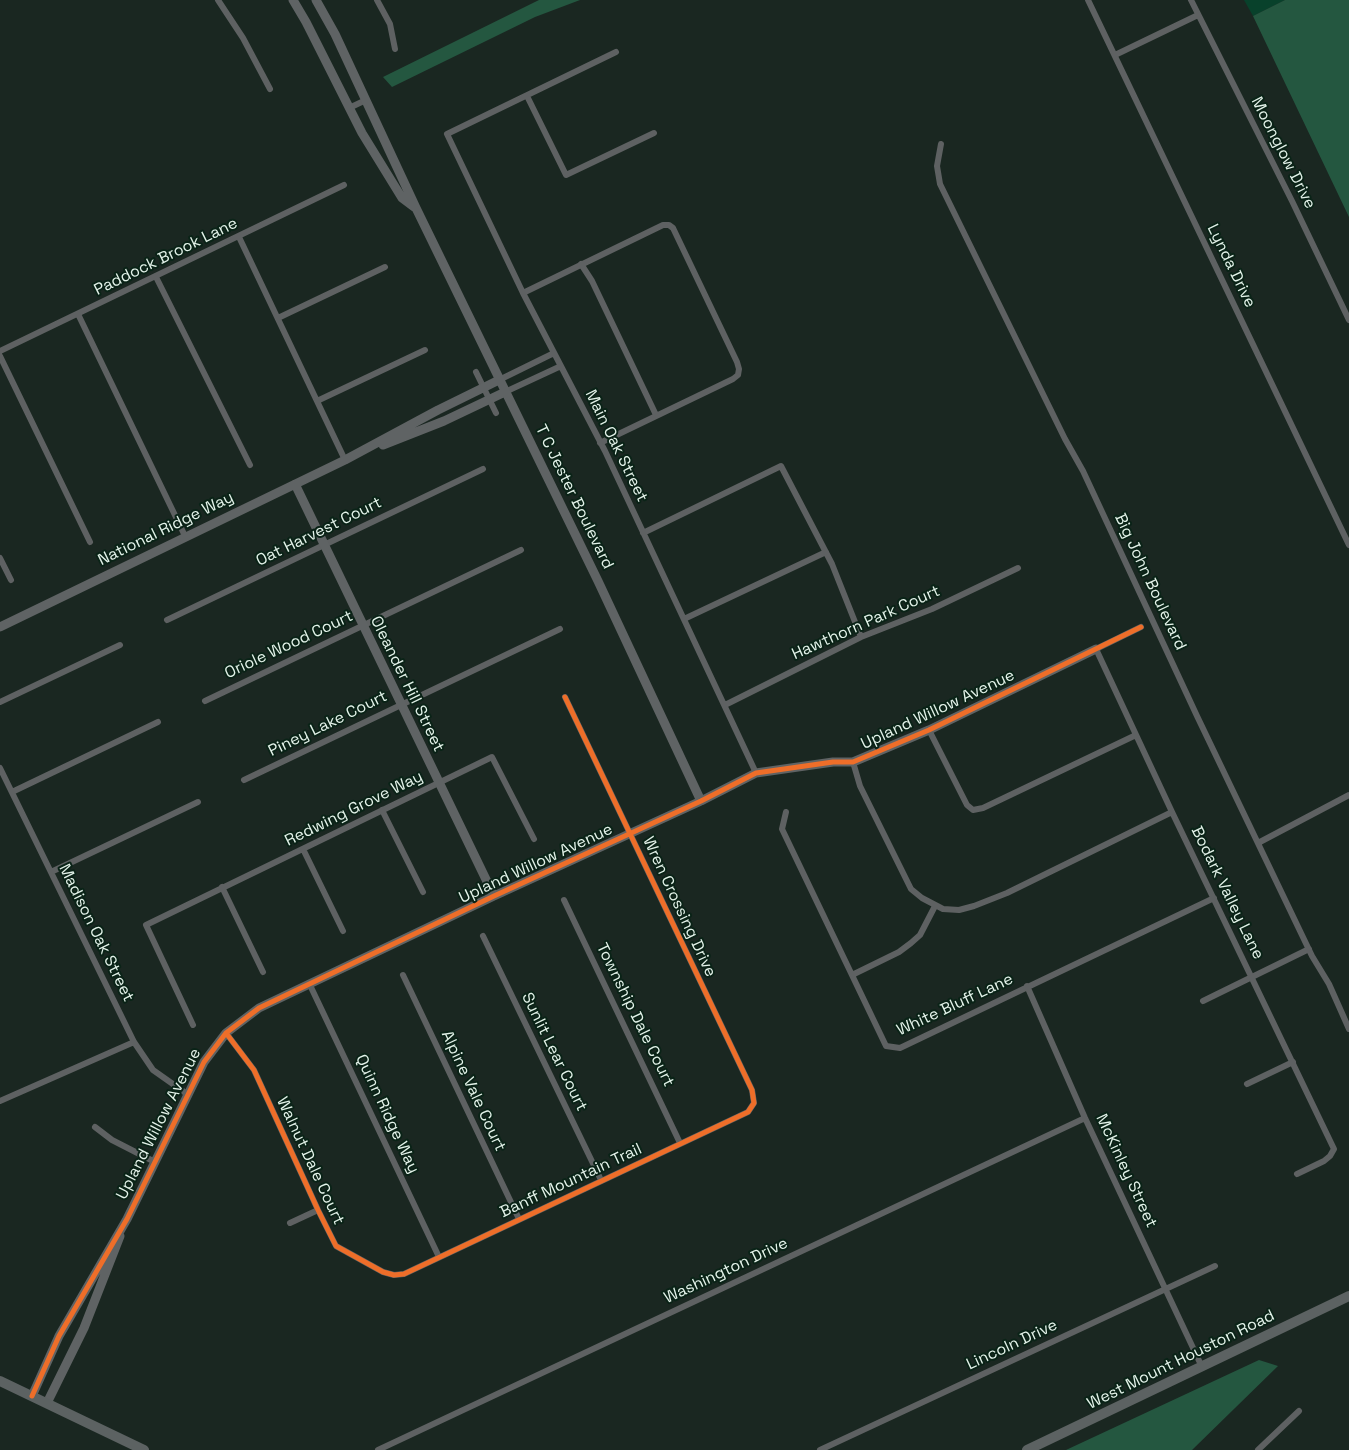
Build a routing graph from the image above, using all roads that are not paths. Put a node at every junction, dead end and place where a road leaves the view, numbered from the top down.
1 (218, 0) edge
2 (293, 0) edge
3 (316, 0) edge
4 (377, 0) edge
5 (1088, 0) edge
6 (1191, 0) edge
7 (1198, 15) junction
8 (395, 49) dead end
9 (616, 52) dead end
10 (1115, 54) junction
11 (270, 89) dead end
12 (527, 96) junction
13 (366, 100) junction
14 (349, 108) junction
15 (654, 134) dead end
16 (941, 144) dead end
17 (344, 185) dead end
18 (416, 208) junction
19 (239, 237) junction
20 (581, 264) junction
21 (385, 267) dead end
22 (156, 277) junction
23 (523, 293) junction
24 (78, 314) junction
25 (278, 318) junction
26 (1349, 320) edge
27 (425, 350) dead end
28 (0, 351) edge
29 (554, 353) junction
30 (0, 356) edge
31 (561, 366) junction
32 (476, 372) dead end
33 (500, 380) junction
34 (484, 388) junction
35 (505, 392) junction
36 (489, 400) junction
37 (317, 401) junction
38 (496, 413) dead end
39 (656, 415) junction
40 (600, 443) junction
41 (345, 460) junction
42 (250, 465) dead end
43 (483, 469) dead end
44 (294, 484) junction
45 (643, 533) junction
46 (186, 536) junction
47 (90, 542) dead end
48 (324, 544) junction
49 (1349, 545) edge
50 (521, 550) dead end
51 (826, 552) junction
52 (0, 558) edge
53 (1018, 568) dead end
54 (11, 580) dead end
55 (684, 619) junction
56 (167, 620) dead end
57 (363, 625) junction
58 (0, 627) edge
59 (1141, 627) dead end
60 (560, 629) dead end
61 (861, 637) junction
62 (120, 646) dead end
63 (1096, 649) junction
64 (565, 697) dead end
65 (205, 700) dead end
66 (0, 702) edge
67 (400, 704) junction
68 (725, 706) junction
69 (158, 722) dead end
70 (929, 730) junction
71 (1136, 735) junction
72 (853, 762) junction
73 (0, 768) edge
74 (756, 773) junction
75 (244, 780) dead end
76 (438, 783) junction
77 (12, 792) junction
78 (1349, 795) edge
79 (701, 801) junction
80 (198, 802) dead end
81 (382, 810) junction
82 (786, 812) dead end
83 (1172, 812) junction
84 (631, 834) junction
85 (534, 838) dead end
86 (1258, 843) junction
87 (303, 848) junction
88 (51, 872) junction
89 (222, 888) junction
90 (423, 892) dead end
91 (494, 896) junction
92 (1214, 898) junction
93 (564, 900) dead end
94 (934, 906) junction
95 (343, 931) dead end
96 (483, 936) dead end
97 (1309, 949) junction
98 (263, 972) dead end
99 (403, 975) dead end
100 (852, 975) junction
101 (1252, 976) junction
102 (309, 983) junction
103 (1027, 986) junction
104 (1203, 1001) dead end
105 (193, 1025) dead end
106 (1349, 1029) edge
107 (226, 1033) junction
108 (134, 1042) junction
109 (1293, 1062) junction
110 (1248, 1084) dead end
111 (187, 1094) junction
112 (0, 1101) edge
113 (754, 1103) joint
114 (1085, 1118) junction
115 (96, 1127) dead end
116 (680, 1143) junction
117 (154, 1162) junction
118 (1297, 1174) dead end
119 (601, 1180) junction
120 (318, 1210) junction
121 (127, 1219) junction
122 (519, 1219) junction
123 (290, 1223) dead end
124 (439, 1257) junction
125 (1215, 1266) dead end
126 (394, 1275) joint
127 (1166, 1289) junction
128 (1349, 1296) edge
129 (80, 1299) junction
130 (94, 1306) junction
131 (1202, 1367) junction
132 (0, 1381) edge
133 (32, 1396) junction
134 (47, 1403) junction
135 (1299, 1411) dead end
136 (1031, 1449) edge
137 (144, 1450) edge
138 (378, 1450) edge
139 (820, 1450) edge
140 (1258, 1450) edge

1 - 11 street
2 - 14 street, T C Jester Boulevard
3 - 13 street, T C Jester Boulevard
4 - 8 street
5 - 10 street, Lynda Drive
6 - 7 street, Moonglow Drive
7 - 10 street
7 - 26 street, Moonglow Drive
9 - 12 street
10 - 49 street, Lynda Drive
12 - 15 street
12 - 23 street, Main Oak Street
13 - 14 street
13 - 18 street, T C Jester Boulevard
14 - 18 street, T C Jester Boulevard
16 - 86 street, Big John Boulevard
17 - 19 street, Paddock Brook Lane
18 - 33 street, T C Jester Boulevard
19 - 22 street, Paddock Brook Lane
19 - 25 street
20 - 23 street
20 - 39 street
20 - 39 street
21 - 25 street
22 - 24 street, Paddock Brook Lane
22 - 42 street
23 - 29 street, Main Oak Street
24 - 28 street, Paddock Brook Lane
24 - 46 street
25 - 37 street
27 - 37 street
29 - 31 street, Main Oak Street
29 - 33 street, National Ridge Way
30 - 47 street
31 - 35 street, National Ridge Way
31 - 40 street, Main Oak Street
32 - 34 street
33 - 34 street, National Ridge Way
33 - 35 street, T C Jester Boulevard
34 - 36 street
34 - 41 street, National Ridge Way
35 - 36 street, National Ridge Way
35 - 79 street, T C Jester Boulevard
36 - 38 street
36 - 41 street, National Ridge Way
37 - 41 street
39 - 40 street
40 - 45 street, Main Oak Street
41 - 44 street, National Ridge Way
43 - 48 street, Oat Harvest Court
44 - 46 street, National Ridge Way
44 - 48 street, Oleander Hill Street
45 - 51 street
45 - 55 street, Main Oak Street
46 - 58 street, National Ridge Way
48 - 56 street, Oat Harvest Court
48 - 57 street, Oleander Hill Street
50 - 57 street, Oriole Wood Court
51 - 55 street
51 - 61 street
52 - 54 street
53 - 61 street, Hawthorn Park Court
55 - 68 street, Main Oak Street
57 - 65 street, Oriole Wood Court
57 - 67 street, Oleander Hill Street
59 - 63 street, Upland Willow Avenue
60 - 67 street, Piney Lake Court
61 - 68 street, Hawthorn Park Court
62 - 66 street
63 - 70 street, Upland Willow Avenue
63 - 71 street, Bodark Valley Lane
64 - 84 street, Wren Crossing Drive
67 - 75 street, Piney Lake Court
67 - 76 street, Oleander Hill Street
68 - 74 street, Main Oak Street
69 - 77 street
70 - 71 street
70 - 72 street, Upland Willow Avenue
71 - 83 street, Bodark Valley Lane
72 - 74 street, Upland Willow Avenue
72 - 94 street
73 - 77 street, Madison Oak Street
74 - 79 street, Upland Willow Avenue
76 - 81 street, Redwing Grove Way
76 - 85 street, Redwing Grove Way
76 - 91 street, Oleander Hill Street
77 - 88 street, Madison Oak Street
78 - 86 street
79 - 84 street, Upland Willow Avenue
80 - 88 street
81 - 87 street, Redwing Grove Way
81 - 90 street
82 - 100 street, White Bluff Lane
83 - 92 street, Bodark Valley Lane
83 - 94 street
84 - 91 street, Upland Willow Avenue
84 - 113 street, Wren Crossing Drive
86 - 97 street, Big John Boulevard
87 - 89 street, Redwing Grove Way
87 - 95 street
88 - 108 street, Madison Oak Street
89 - 98 street
89 - 105 street, Redwing Grove Way
91 - 102 street, Upland Willow Avenue
92 - 101 street, Bodark Valley Lane
92 - 103 street, White Bluff Lane
93 - 116 street, Township Dale Court
94 - 100 street
96 - 119 street, Sunlit Lear Court
97 - 101 street
97 - 106 street, Big John Boulevard
99 - 122 street, Alpine Vale Court
100 - 103 street, White Bluff Lane
101 - 104 street
101 - 109 street, Bodark Valley Lane
102 - 107 street, Upland Willow Avenue
102 - 124 street, Quinn Ridge Way
103 - 114 street, McKinley Street
107 - 111 street, Upland Willow Avenue
107 - 120 street, Walnut Dale Court
108 - 111 street, Madison Oak Street
108 - 112 street
109 - 110 street
109 - 118 street, Bodark Valley Lane
111 - 117 street, Upland Willow Avenue
113 - 116 street, Banff Mountain Trail
114 - 127 street, McKinley Street
114 - 138 street, Washington Drive
115 - 117 street
116 - 119 street, Banff Mountain Trail
117 - 121 street, Upland Willow Avenue
119 - 122 street, Banff Mountain Trail
120 - 123 street
120 - 126 street, Walnut Dale Court
121 - 129 street, Upland Willow Avenue
121 - 130 street, Upland Willow Avenue
122 - 124 street, Banff Mountain Trail
124 - 126 street, Banff Mountain Trail
125 - 127 street, Lincoln Drive
127 - 131 street, McKinley Street
127 - 139 street, Lincoln Drive
128 - 131 main road, West Mount Houston Road
129 - 130 street
129 - 133 street, Upland Willow Avenue
130 - 134 street, Upland Willow Avenue
131 - 136 main road, West Mount Houston Road
132 - 133 main road
133 - 134 main road
134 - 137 main road
135 - 140 street

